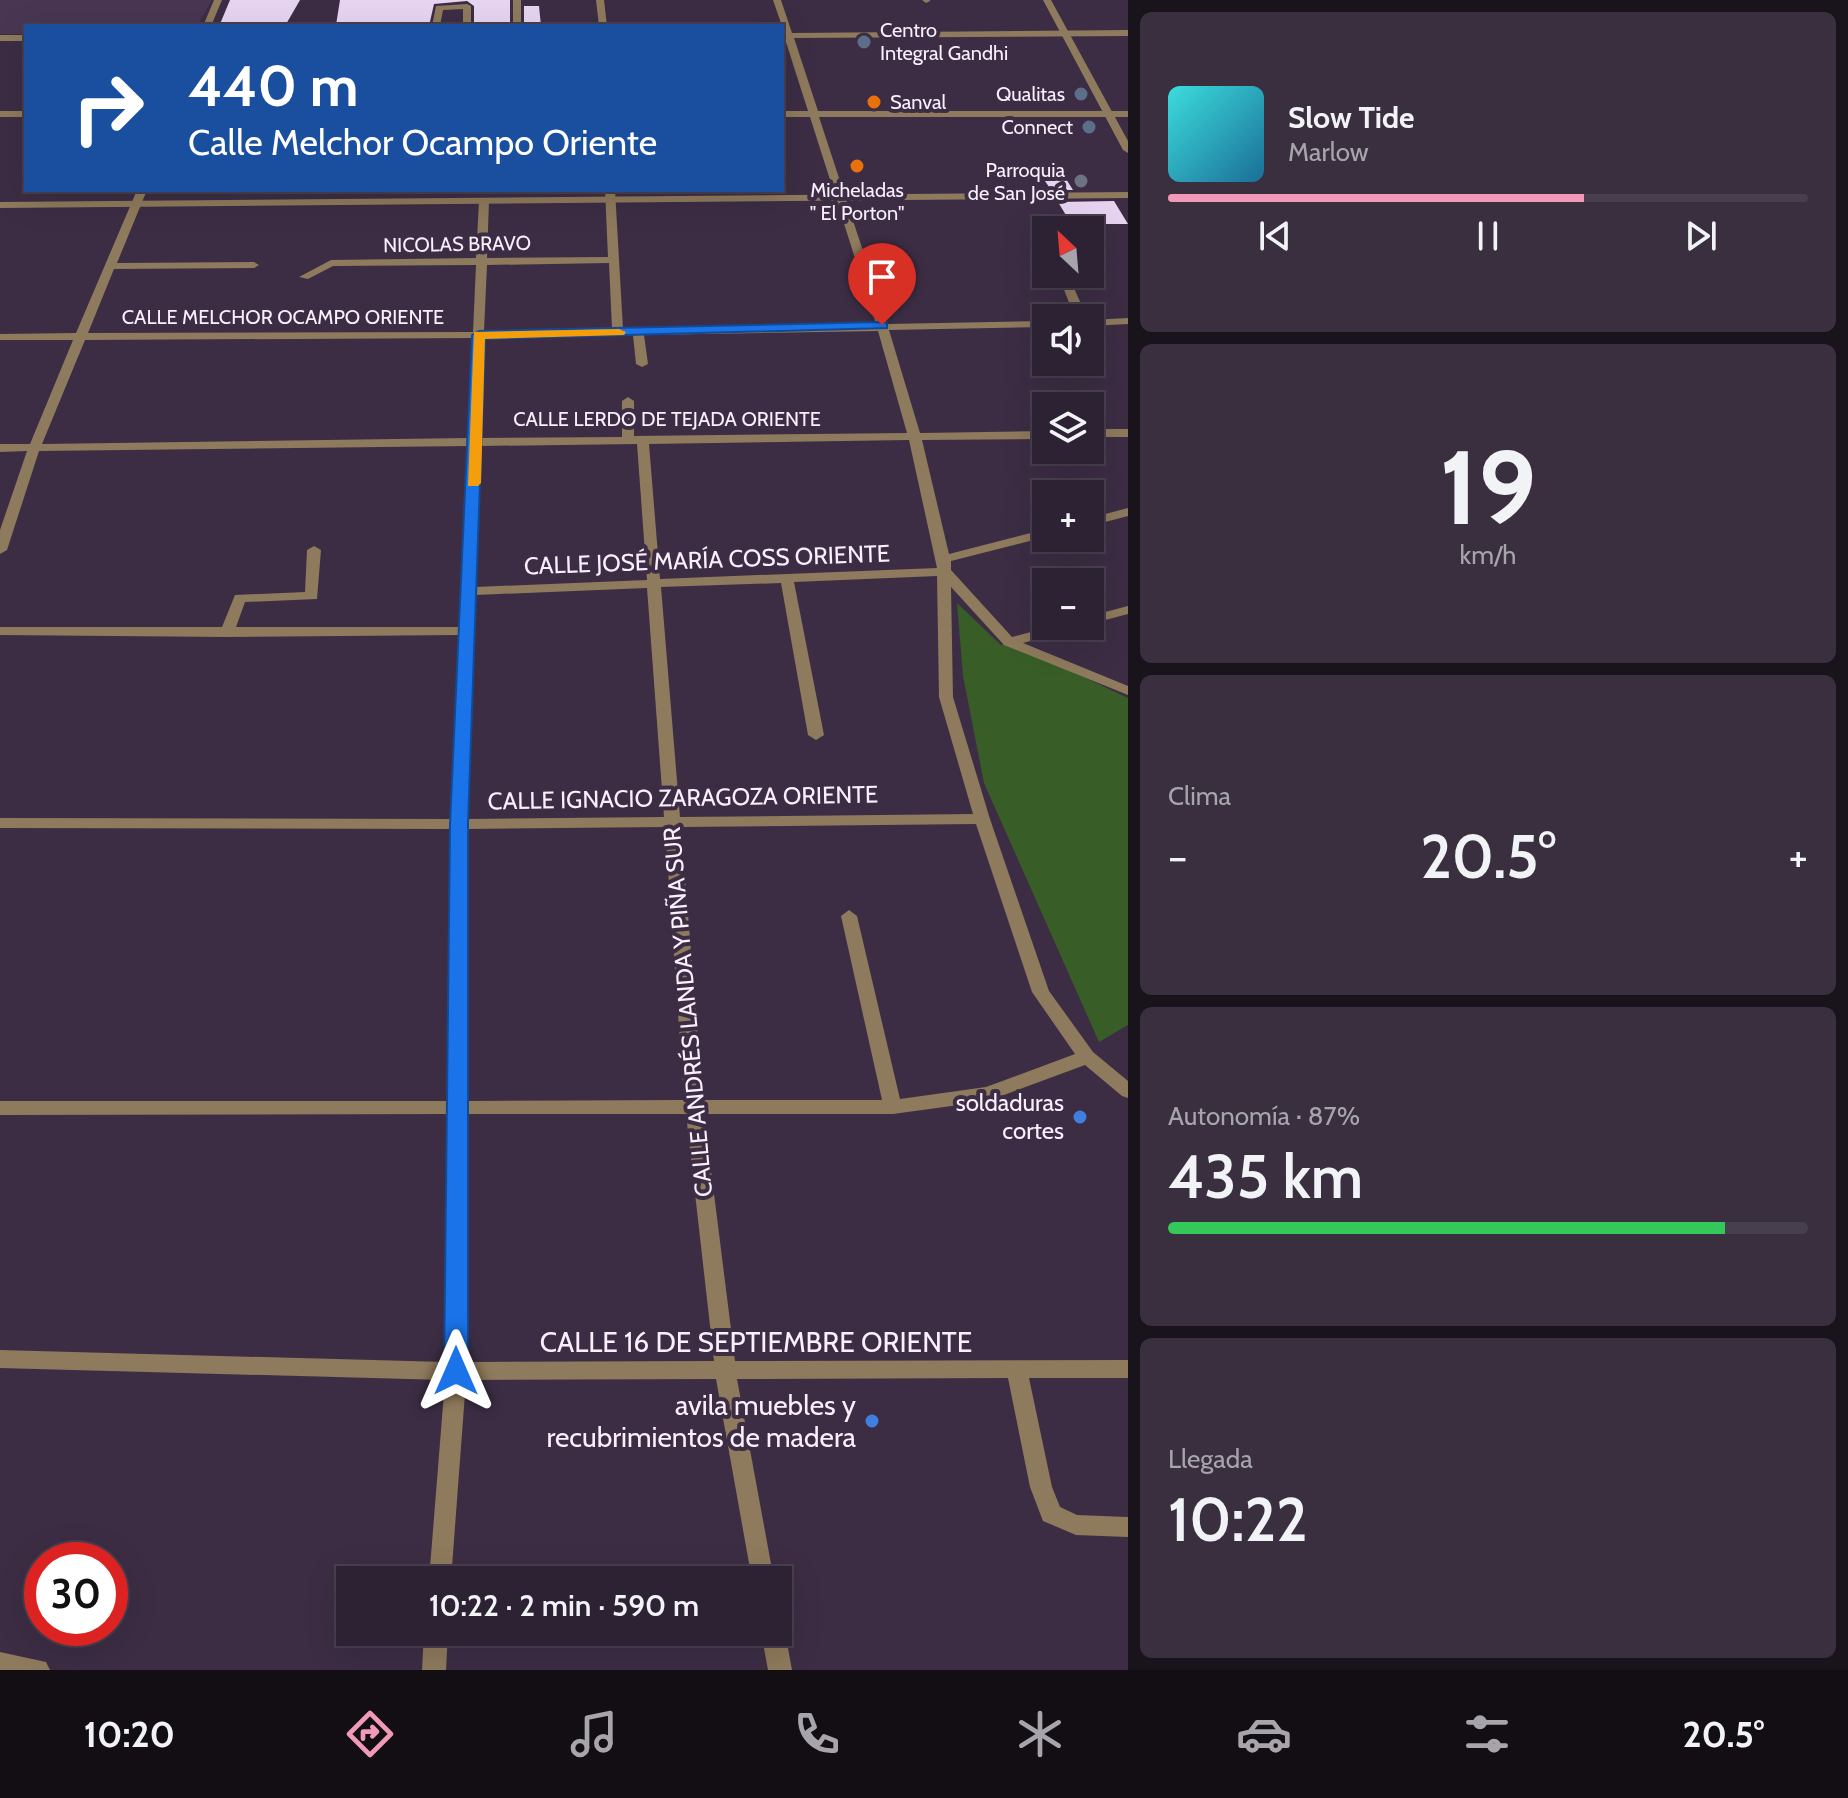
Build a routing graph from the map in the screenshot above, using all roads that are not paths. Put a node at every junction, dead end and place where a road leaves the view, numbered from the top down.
1 (218, 0) edge
2 (517, 0) edge
3 (600, 0) edge
4 (777, 0) edge
5 (1047, 0) edge
6 (208, 24) edge
7 (436, 24) edge
8 (467, 24) edge
9 (517, 24) edge
10 (603, 24) edge
11 (782, 24) edge
12 (1065, 33) junction
13 (1128, 33) edge
14 (785, 36) edge
15 (0, 38) edge
16 (24, 38) edge
17 (0, 114) edge
18 (24, 114) edge
19 (784, 114) edge
20 (815, 114) junction
21 (1106, 114) junction
22 (1128, 114) edge
23 (1128, 150) edge
24 (141, 192) edge
25 (610, 195) edge
26 (1128, 195) edge
27 (840, 197) junction
28 (484, 201) junction
29 (137, 203) junction
30 (0, 205) edge
31 (614, 260) junction
32 (481, 262) junction
33 (254, 265) dead end
34 (111, 266) junction
35 (304, 277) dead end
36 (1128, 321) edge
37 (1104, 322) edge
38 (1032, 324) edge
39 (882, 325) junction
40 (618, 332) junction
41 (638, 332) junction
42 (79, 335) junction
43 (479, 335) junction
44 (0, 337) edge
45 (642, 364) dead end
46 (628, 401) dead end
47 (1104, 433) edge
48 (1128, 433) edge
49 (1032, 435) edge
50 (915, 438) junction
51 (635, 440) junction
52 (474, 441) junction
53 (0, 448) edge
54 (34, 448) junction
55 (1128, 512) edge
56 (1104, 518) edge
57 (1032, 538) edge
58 (0, 550) edge
59 (314, 550) dead end
60 (944, 566) junction
61 (787, 580) junction
62 (652, 585) junction
63 (471, 591) junction
64 (1128, 610) edge
65 (1104, 616) edge
66 (0, 631) edge
67 (467, 631) junction
68 (227, 633) junction
69 (1032, 636) edge
70 (1009, 642) junction
71 (1128, 691) edge
72 (816, 735) dead end
73 (982, 819) junction
74 (670, 820) junction
75 (0, 823) edge
76 (459, 824) junction
77 (849, 916) dead end
78 (1087, 1057) junction
79 (1128, 1091) edge
80 (694, 1106) junction
81 (893, 1107) junction
82 (0, 1108) edge
83 (457, 1108) junction
84 (0, 1359) edge
85 (725, 1368) junction
86 (1128, 1369) edge
87 (1017, 1370) junction
88 (456, 1371) junction
89 (1128, 1527) edge
90 (441, 1566) edge
91 (760, 1566) edge
92 (435, 1646) edge
93 (776, 1646) edge
94 (0, 1663) edge
95 (38, 1670) edge
96 (434, 1670) edge
97 (780, 1670) edge

1 - 6 street
2 - 9 street
3 - 10 street
4 - 11 street
5 - 12 street
7 - 8 street
12 - 13 street
12 - 14 street
12 - 21 street
14 - 20 street
15 - 16 street
17 - 18 street
19 - 20 street
20 - 21 street
20 - 27 street
21 - 22 street
21 - 23 street
24 - 29 street
25 - 27 street
25 - 28 street
25 - 31 street
26 - 27 street
27 - 39 street
28 - 29 street
28 - 32 street
29 - 30 street
29 - 34 street
31 - 32 street, NICOLAS BRAVO
31 - 40 street
32 - 35 street, NICOLAS BRAVO
32 - 43 street
33 - 34 street
34 - 42 street
36 - 37 street
38 - 39 street, CALLE MELCHOR OCAMPO ORIENTE
39 - 41 street, CALLE MELCHOR OCAMPO ORIENTE
39 - 50 street
40 - 41 street, CALLE MELCHOR OCAMPO ORIENTE
40 - 43 street, CALLE MELCHOR OCAMPO ORIENTE
41 - 45 street
42 - 43 street, CALLE MELCHOR OCAMPO ORIENTE
42 - 44 street, CALLE MELCHOR OCAMPO ORIENTE
42 - 54 street
43 - 52 street
46 - 51 street, CALLE ANDRÉS LANDA Y PIÑA SUR
47 - 48 street
49 - 50 street, CALLE LERDO DE TEJADA ORIENTE
50 - 51 street, CALLE LERDO DE TEJADA ORIENTE
50 - 60 street
51 - 52 street, CALLE LERDO DE TEJADA ORIENTE
51 - 62 street, CALLE ANDRÉS LANDA Y PIÑA SUR
52 - 54 street, CALLE LERDO DE TEJADA ORIENTE
52 - 63 street
53 - 54 street, CALLE LERDO DE TEJADA ORIENTE
54 - 58 street
55 - 56 street
57 - 60 street, CALLE JOSÉ MARÍA COSS ORIENTE
59 - 68 street
60 - 61 street, CALLE JOSÉ MARÍA COSS ORIENTE
60 - 70 street
60 - 73 street
61 - 62 street, CALLE JOSÉ MARÍA COSS ORIENTE
61 - 72 street
62 - 63 street, CALLE JOSÉ MARÍA COSS ORIENTE
62 - 74 street, CALLE ANDRÉS LANDA Y PIÑA SUR
63 - 67 street
64 - 65 street
66 - 68 street
67 - 68 street
67 - 76 street
69 - 70 street
70 - 71 street
73 - 74 street, CALLE IGNACIO ZARAGOZA ORIENTE
73 - 78 street
74 - 76 street, CALLE IGNACIO ZARAGOZA ORIENTE
74 - 80 street, CALLE ANDRÉS LANDA Y PIÑA SUR
75 - 76 street, CALLE IGNACIO ZARAGOZA ORIENTE
76 - 83 street
77 - 81 street
78 - 79 street
78 - 81 street
80 - 81 street
80 - 83 street
80 - 85 street, CALLE ANDRÉS LANDA Y PIÑA SUR
82 - 83 street
83 - 88 street
84 - 88 street, CALLE 16 DE SEPTIEMBRE ORIENTE
85 - 87 street, CALLE 16 DE SEPTIEMBRE ORIENTE
85 - 88 street, CALLE 16 DE SEPTIEMBRE ORIENTE
85 - 91 street, CALLE ANDRÉS LANDA Y PIÑA SUR
86 - 87 street, CALLE 16 DE SEPTIEMBRE ORIENTE
87 - 89 street
88 - 90 street
92 - 96 street
93 - 97 street
94 - 95 street

